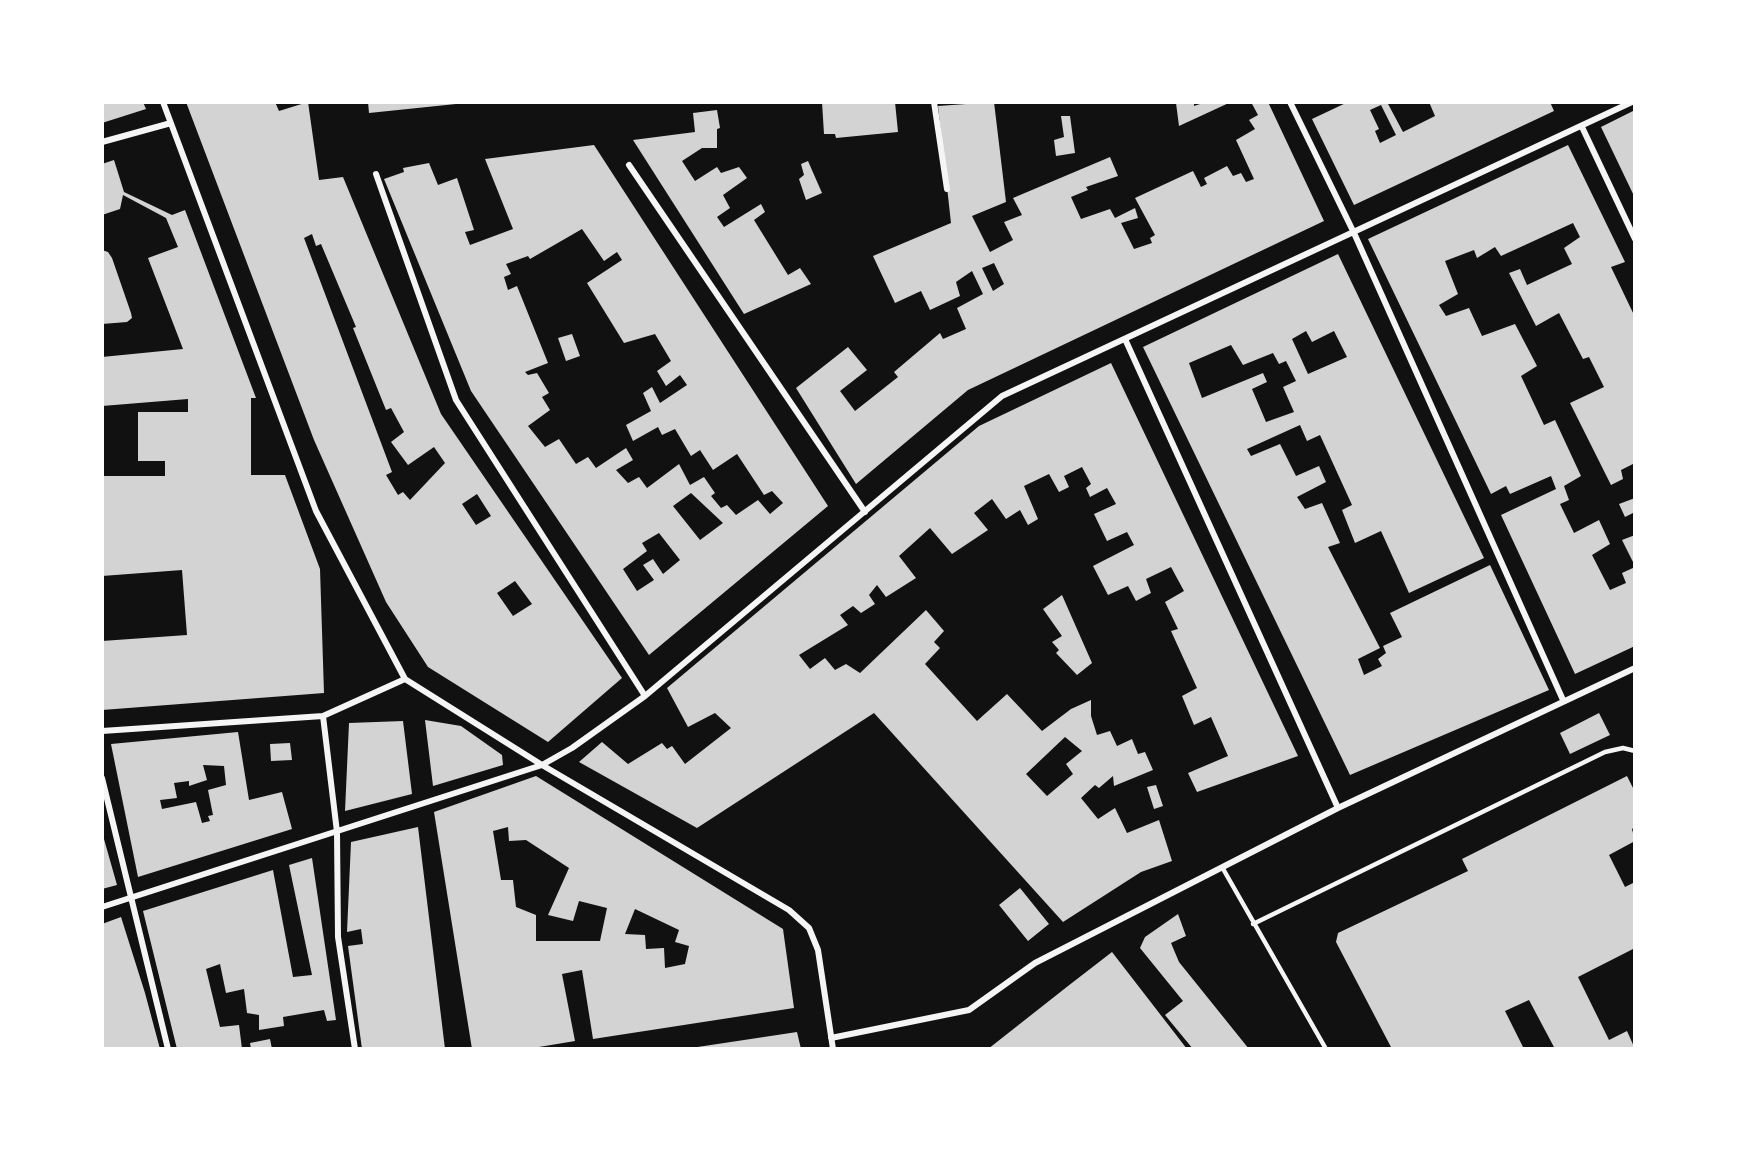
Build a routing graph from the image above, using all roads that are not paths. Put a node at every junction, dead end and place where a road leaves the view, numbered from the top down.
1 (163, 102) edge
2 (934, 102) edge
3 (1290, 102) edge
4 (1632, 102) edge
5 (171, 123) junction
6 (1582, 127) junction
7 (102, 142) edge
8 (629, 165) dead end
9 (376, 174) dead end
10 (947, 189) dead end
11 (1354, 233) junction
12 (1635, 239) edge
13 (1125, 339) junction
14 (865, 512) junction
15 (1635, 668) edge
16 (405, 679) junction
17 (645, 696) junction
18 (1563, 700) junction
19 (323, 716) junction
20 (102, 731) edge
21 (1635, 751) edge
22 (542, 765) junction
23 (102, 778) edge
24 (1338, 808) junction
25 (337, 832) junction
26 (1222, 867) junction
27 (130, 897) junction
28 (102, 907) edge
29 (1253, 924) junction
30 (831, 1038) junction
31 (168, 1049) edge
32 (355, 1049) edge
33 (833, 1049) edge
34 (1326, 1049) edge

1 - 5 street
2 - 10 street
3 - 11 street
4 - 6 street
5 - 7 street
5 - 16 street
6 - 11 street
6 - 12 street
8 - 14 street
9 - 17 street
11 - 13 street
11 - 18 street
13 - 14 street
13 - 24 street
14 - 17 street
15 - 18 street
16 - 19 street
16 - 22 street
17 - 22 street
18 - 24 street
19 - 20 street
19 - 25 street
21 - 29 lane
22 - 25 street
22 - 30 street
23 - 27 street
24 - 26 street
25 - 27 street
25 - 32 street
26 - 29 lane
26 - 30 street
27 - 28 street
27 - 31 street
29 - 34 lane
30 - 33 street

